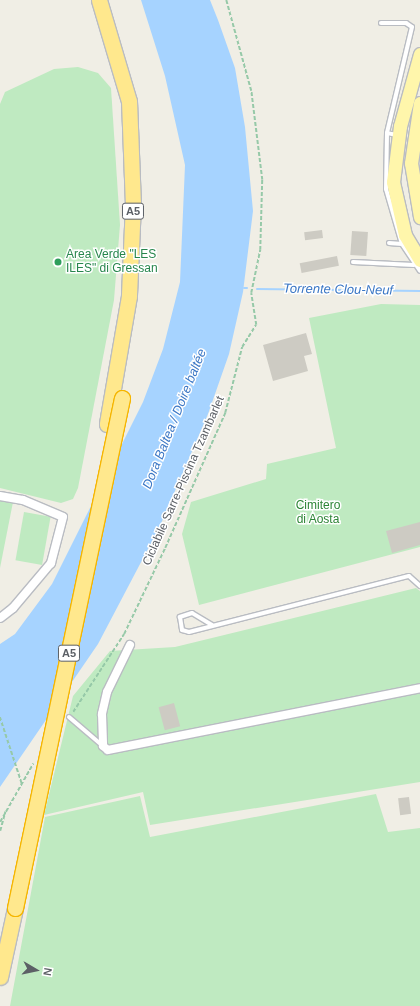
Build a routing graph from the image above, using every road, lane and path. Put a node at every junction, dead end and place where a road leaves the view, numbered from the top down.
1 (99, 0) edge
2 (110, 0) edge
3 (226, 0) edge
4 (381, 23) dead end
5 (420, 54) edge
6 (420, 103) edge
7 (392, 134) junction
8 (420, 217) edge
9 (389, 243) dead end
10 (402, 244) junction
11 (353, 262) dead end
12 (417, 262) edge
13 (420, 271) edge
14 (0, 496) edge
15 (420, 586) edge
16 (0, 618) edge
17 (212, 625) junction
18 (130, 645) dead end
19 (420, 688) edge
20 (0, 717) edge
21 (69, 717) joint
22 (103, 746) junction
23 (7, 806) junction
24 (0, 822) edge
25 (0, 831) edge
26 (10, 909) junction
27 (0, 933) edge
28 (0, 977) edge

1 - 26 highway, A5
2 - 26 highway, A5, bridge
3 - 21 path, Ciclabile Sarre-Piscina Tzambarlet
4 - 7 lane
5 - 7 main road
6 - 8 main road
7 - 10 lane
7 - 12 main road
9 - 10 lane
10 - 12 lane
11 - 12 lane
12 - 13 lane
14 - 16 street
15 - 17 lane
17 - 17 lane
18 - 22 street
19 - 22 street
20 - 23 path
21 - 22 lane
23 - 24 path
23 - 25 path
26 - 27 highway, A5
26 - 28 highway, A5

